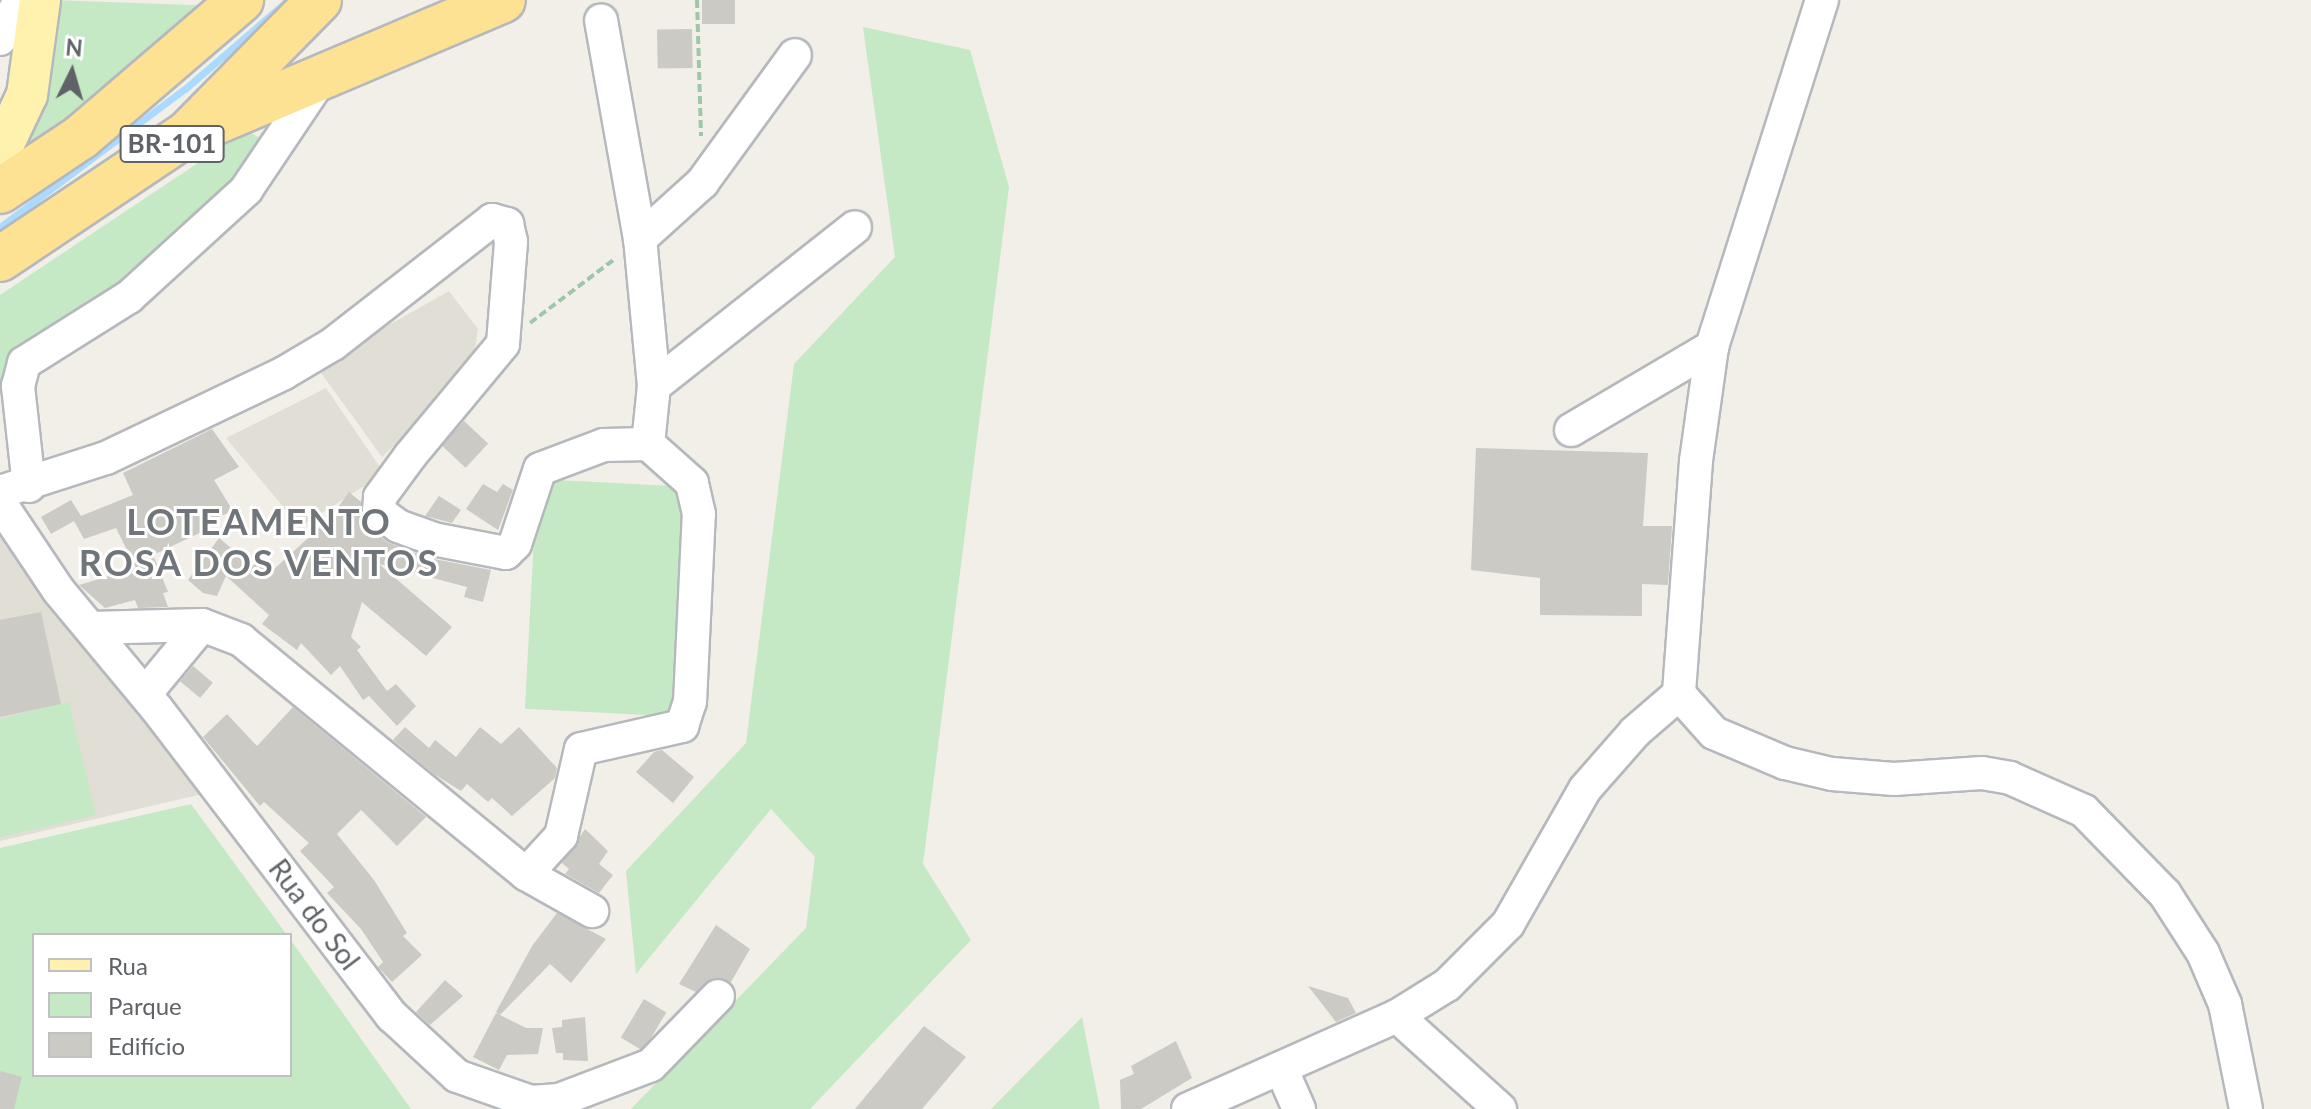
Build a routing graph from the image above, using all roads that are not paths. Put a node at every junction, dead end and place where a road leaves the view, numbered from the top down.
1 (20, 0) edge
2 (40, 0) edge
3 (241, 0) edge
4 (319, 0) edge
5 (503, 0) edge
6 (1822, 0) edge
7 (601, 20) dead end
8 (0, 39) edge
9 (795, 55) dead end
10 (322, 77) junction
11 (187, 134) junction
12 (0, 152) edge
13 (0, 191) edge
14 (855, 227) dead end
15 (640, 239) junction
16 (0, 259) edge
17 (1712, 347) junction
18 (654, 386) junction
19 (1571, 430) dead end
20 (648, 444) junction
21 (14, 489) edge
22 (0, 503) edge
23 (202, 625) junction
24 (90, 628) junction
25 (145, 694) junction
26 (1679, 694) junction
27 (526, 874) junction
28 (592, 911) dead end
29 (718, 996) dead end
30 (1397, 1016) junction
31 (1281, 1068) junction
32 (1188, 1109) edge
33 (1299, 1109) edge
34 (1500, 1109) edge
35 (2246, 1109) edge

1 - 8 street
2 - 12 main road
3 - 13 highway, BR-101
4 - 11 highway, BR-101
5 - 10 highway
6 - 17 street
7 - 15 street
9 - 15 street
10 - 11 highway
10 - 21 street
11 - 16 highway, BR-101
14 - 18 street
15 - 18 street
17 - 19 street
17 - 26 street
18 - 20 street
20 - 21 street
20 - 27 street
22 - 24 street, Rua do Sol
23 - 24 street
23 - 25 street
23 - 27 street
24 - 25 street, Rua do Sol
25 - 29 street, Rua do Sol
26 - 30 street
26 - 35 street
27 - 28 street
30 - 31 street
30 - 34 street
31 - 32 street
31 - 33 street

